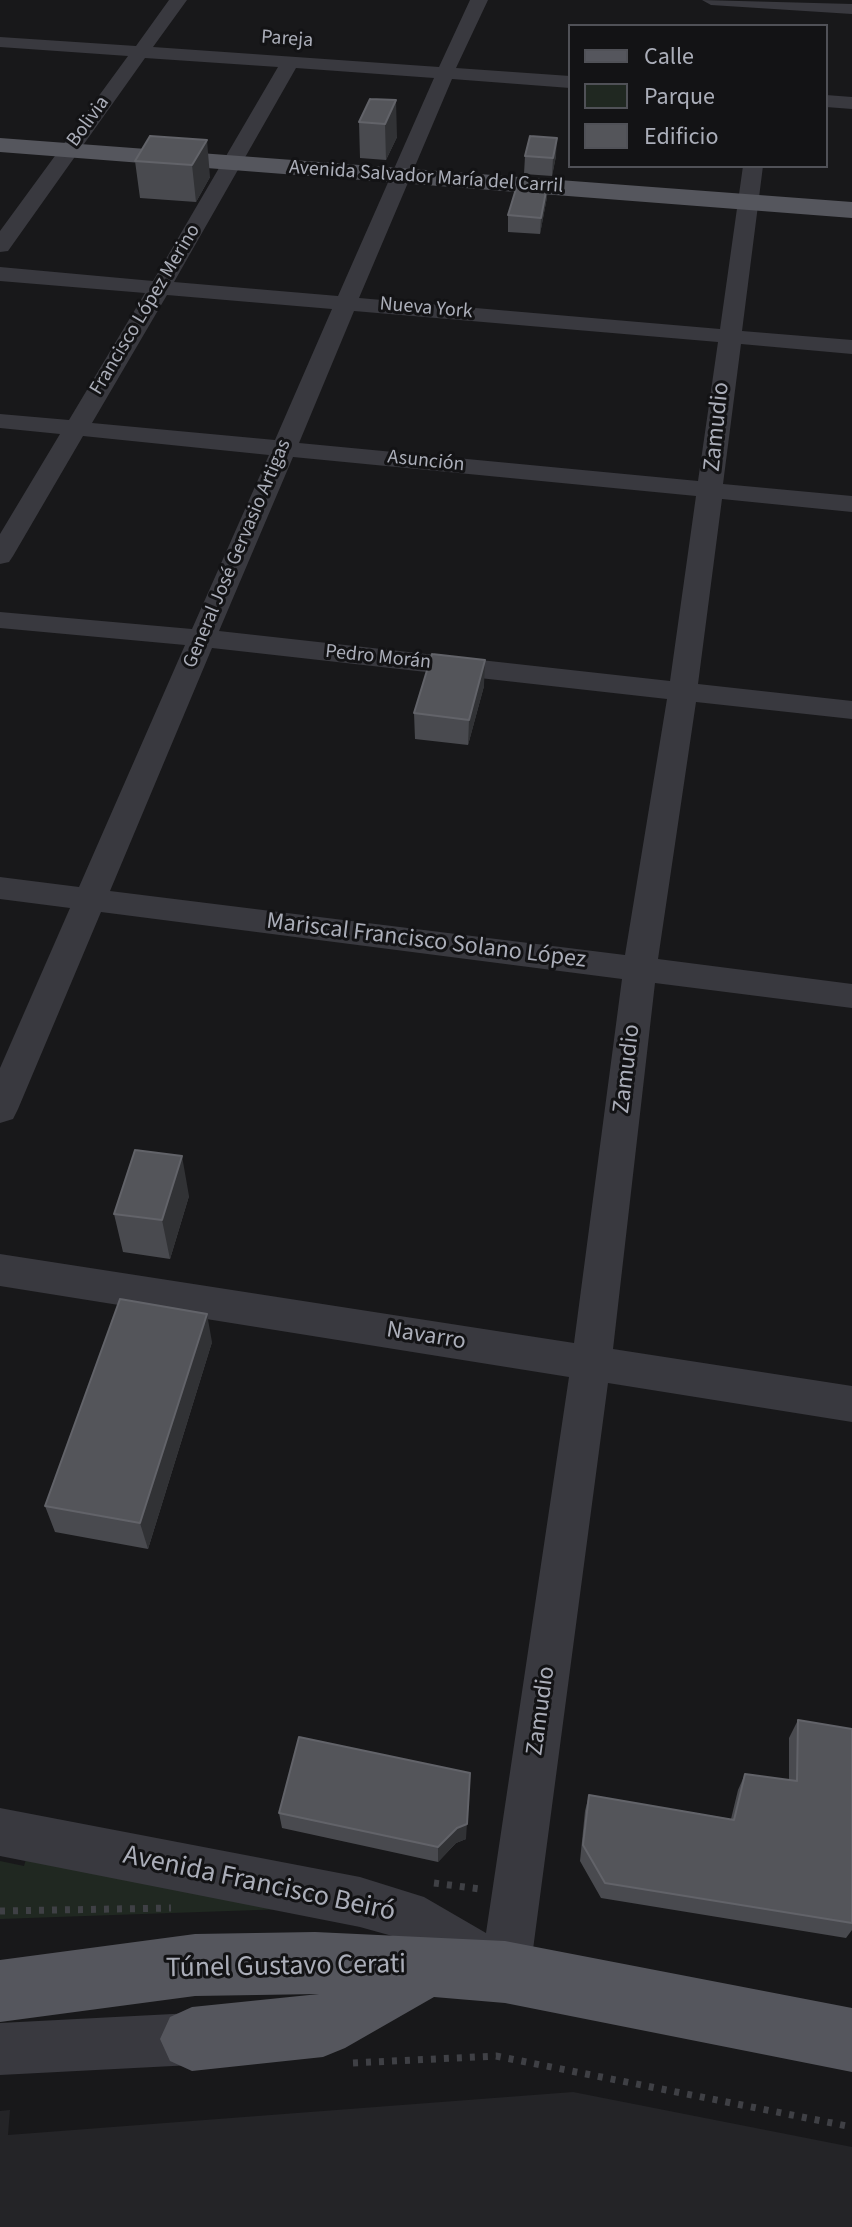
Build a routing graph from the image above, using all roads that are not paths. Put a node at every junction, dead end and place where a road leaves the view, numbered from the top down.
1 (178, 0) edge
2 (479, 0) edge
3 (711, 0) edge
4 (779, 2) edge
5 (852, 9) edge
6 (775, 24) edge
7 (0, 42) edge
8 (141, 51) junction
9 (290, 62) junction
10 (445, 73) junction
11 (568, 82) edge
12 (828, 101) edge
13 (852, 103) edge
14 (0, 145) edge
15 (68, 151) junction
16 (234, 163) junction
17 (753, 168) edge
18 (402, 177) junction
19 (747, 202) junction
20 (852, 210) edge
21 (0, 246) edge
22 (0, 274) edge
23 (161, 286) junction
24 (348, 302) junction
25 (729, 335) junction
26 (852, 347) edge
27 (0, 421) edge
28 (76, 428) junction
29 (284, 448) junction
30 (711, 490) junction
31 (852, 504) edge
32 (0, 556) edge
33 (0, 620) edge
34 (202, 638) junction
35 (683, 692) junction
36 (852, 710) edge
37 (0, 888) edge
38 (93, 899) junction
39 (640, 969) junction
40 (852, 996) edge
41 (0, 1109) edge
42 (0, 1270) edge
43 (591, 1363) junction
44 (852, 1404) edge
45 (0, 1832) edge
46 (429, 1966) junction
47 (505, 1972) junction
48 (0, 1991) edge
49 (192, 2039) joint
50 (852, 2040) edge
51 (0, 2049) edge

1 - 8 street, Bolivia
2 - 10 street, General José Gervasio Artigas
3 - 4 street
4 - 5 street
4 - 6 street
7 - 8 street, Pareja
8 - 9 street, Pareja
8 - 15 street, Bolivia
9 - 10 street, Pareja
9 - 16 street, Francisco López Merino
10 - 11 street, Pareja
10 - 18 street, General José Gervasio Artigas
12 - 13 street
14 - 15 main road, Avenida Salvador María del Carril
15 - 16 main road, Avenida Salvador María del Carril
15 - 21 street, Bolivia
16 - 18 main road, Avenida Salvador María del Carril
16 - 23 street, Francisco López Merino
17 - 19 street, Zamudio
18 - 19 main road, Avenida Salvador María del Carril
18 - 24 street, General José Gervasio Artigas
19 - 20 main road, Avenida Salvador María del Carril
19 - 25 street, Zamudio
22 - 23 street, Nueva York
23 - 24 street, Nueva York
23 - 28 street, Francisco López Merino
24 - 25 street, Nueva York
24 - 29 street, General José Gervasio Artigas
25 - 26 street, Nueva York
25 - 30 street, Zamudio
27 - 28 street, Asunción
28 - 29 street, Asunción
28 - 32 street, Francisco López Merino
29 - 30 street, Asunción
29 - 34 street, General José Gervasio Artigas
30 - 31 street, Asunción
30 - 35 street, Zamudio
33 - 34 street, Pedro Morán
34 - 35 street, Pedro Morán
34 - 38 street, General José Gervasio Artigas
35 - 36 street, Pedro Morán
35 - 39 street, Zamudio
37 - 38 street, Mariscal Francisco Solano López
38 - 39 street, Mariscal Francisco Solano López
38 - 41 street, General José Gervasio Artigas
39 - 40 street, Mariscal Francisco Solano López
39 - 43 street, Zamudio
42 - 43 street, Navarro
43 - 44 street, Navarro
43 - 47 street, Zamudio
45 - 47 street, Avenida Francisco Beiró
46 - 47 main road, Avenida Francisco Beiró
46 - 48 main road, Túnel Gustavo Cerati
46 - 49 main road
47 - 50 main road, Avenida Francisco Beiró
49 - 51 street

